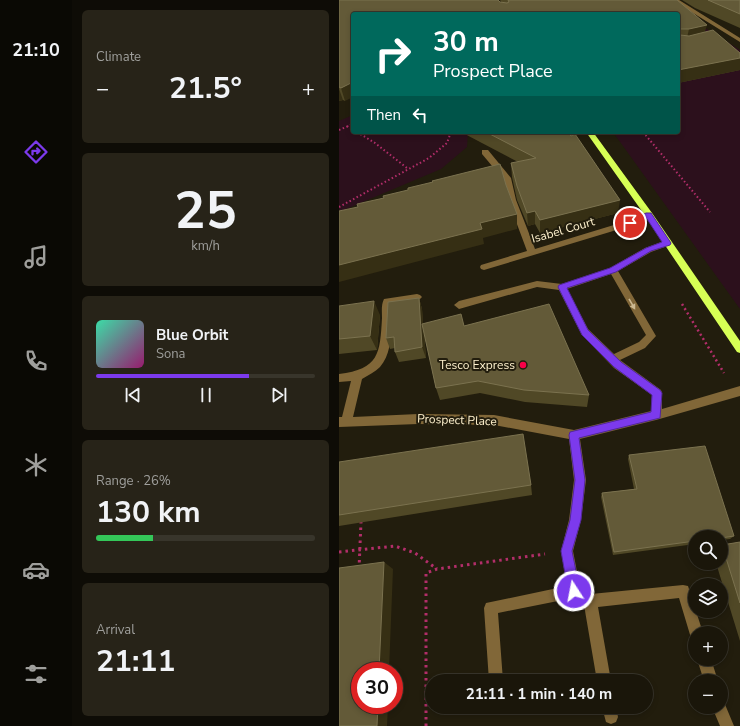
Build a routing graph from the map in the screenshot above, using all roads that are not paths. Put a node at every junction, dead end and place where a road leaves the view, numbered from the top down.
1 (678, 0) edge
2 (731, 34) junction
3 (723, 36) edge
4 (740, 40) edge
5 (590, 134) edge
6 (485, 152) dead end
7 (649, 215) junction
8 (667, 243) junction
9 (532, 252) junction
10 (484, 266) dead end
11 (613, 270) junction
12 (562, 287) junction
13 (417, 297) edge
14 (459, 305) dead end
15 (740, 349) edge
16 (613, 359) junction
17 (357, 376) junction
18 (339, 378) edge
19 (738, 392) edge
20 (656, 415) junction
21 (343, 421) edge
22 (574, 435) junction
23 (574, 591) junction
24 (590, 601) junction
25 (694, 626) edge
26 (495, 674) edge
27 (603, 674) edge
28 (722, 714) edge
29 (727, 726) edge

1 - 2 street
2 - 3 street
2 - 4 street
5 - 7 main road
6 - 9 street
7 - 8 main road
7 - 9 street, Isabel Court
8 - 11 street
8 - 15 main road
9 - 10 street, Isabel Court
11 - 12 street
11 -> 16 street
12 - 14 street
12 - 16 street
13 - 17 street
16 - 20 street
17 - 18 street
17 - 21 street
19 - 20 street, Prospect Place
20 - 22 street, Prospect Place
21 - 22 street, Prospect Place
22 - 23 street
23 - 24 street
23 - 26 street
24 - 25 street
24 - 27 street
28 - 29 street

